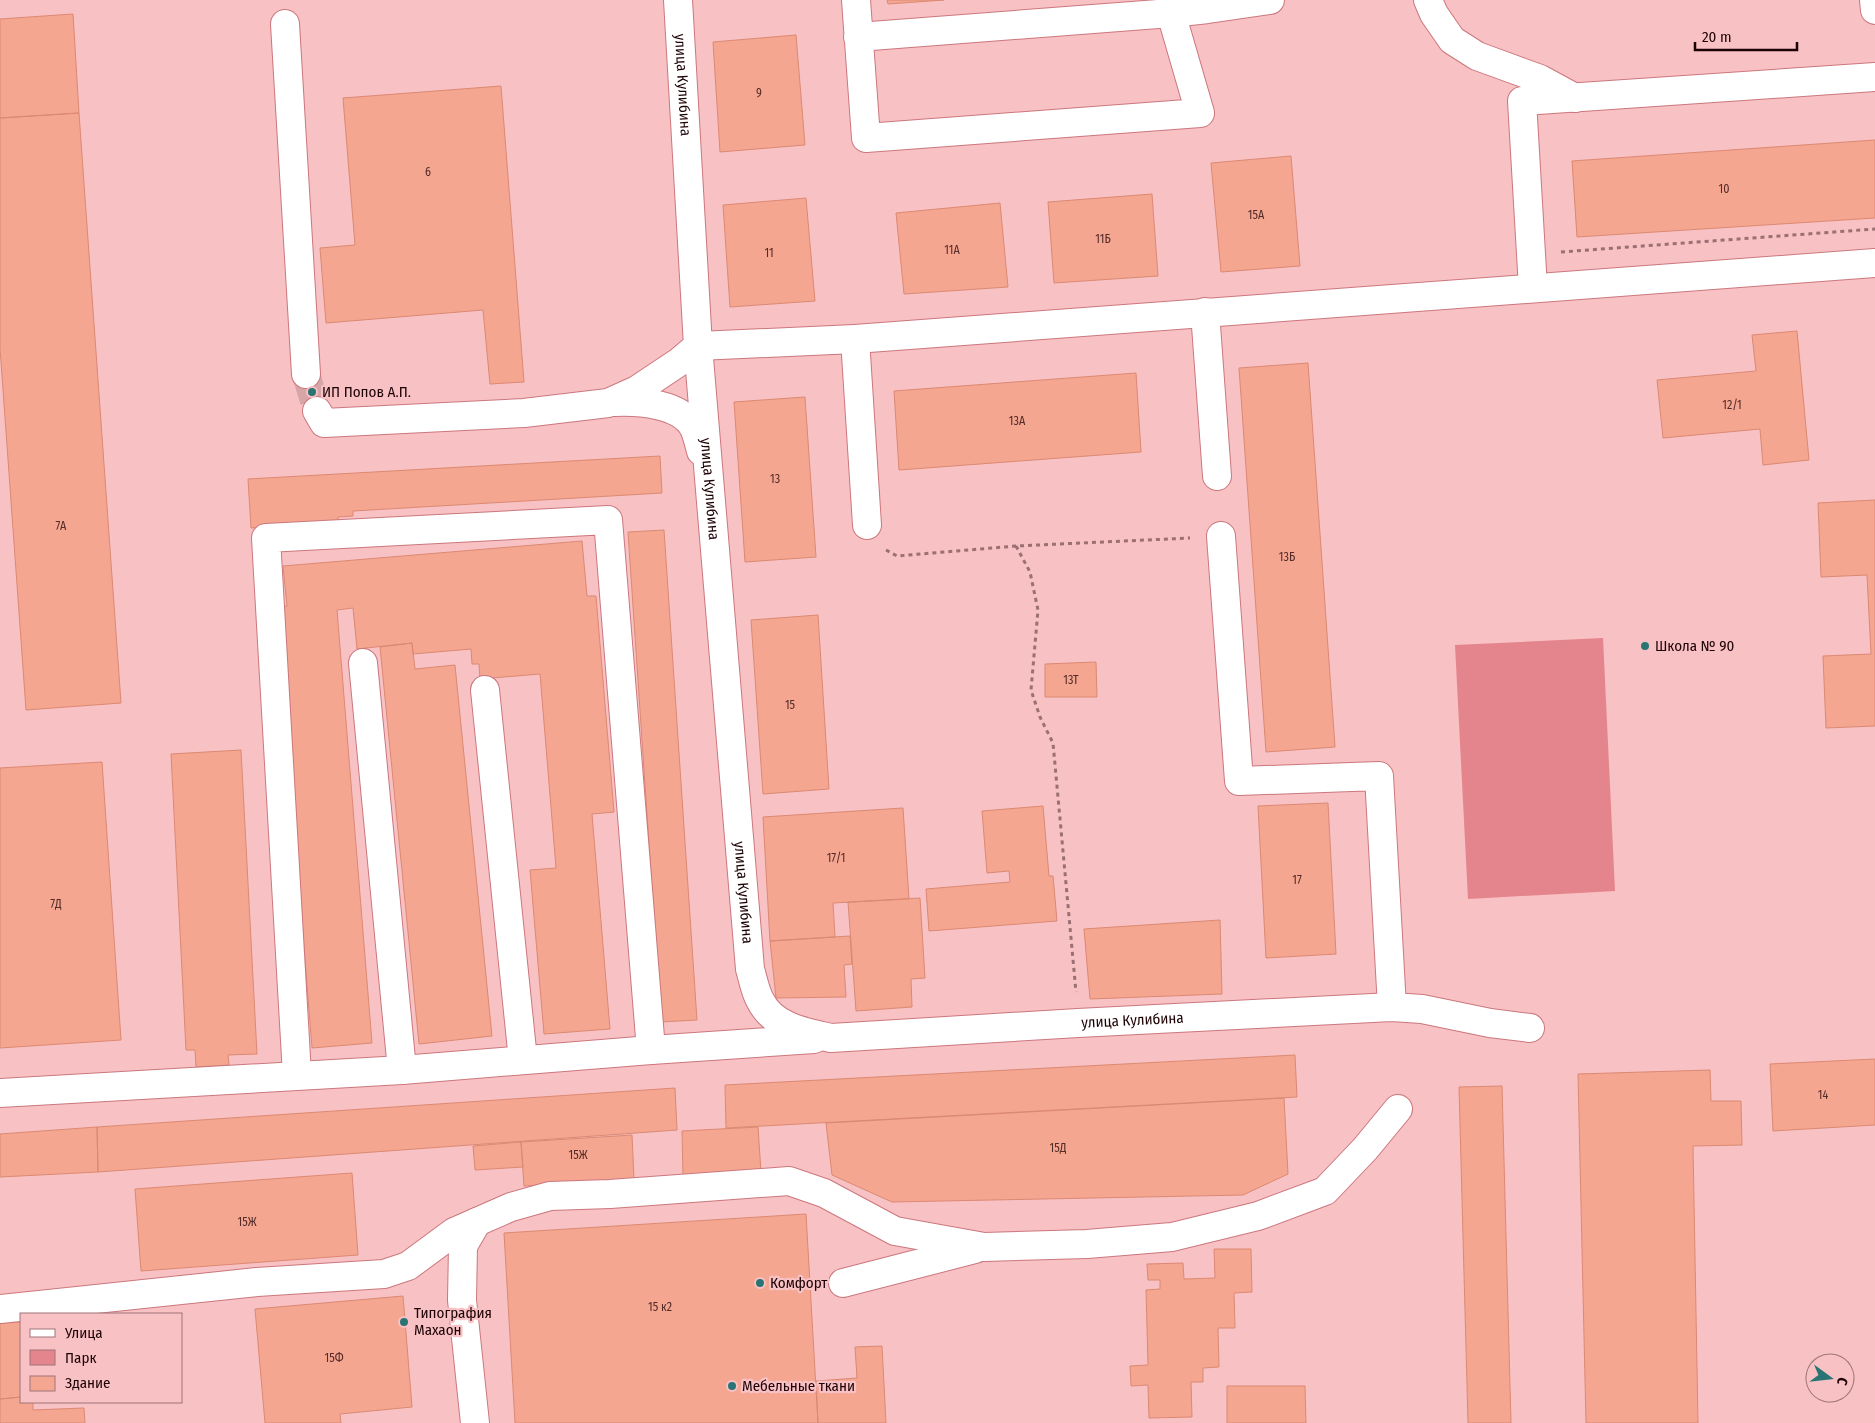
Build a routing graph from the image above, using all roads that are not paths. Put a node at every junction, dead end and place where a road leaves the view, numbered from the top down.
1 (678, 0) edge
2 (856, 0) edge
3 (1270, 0) edge
4 (1428, 0) edge
5 (1874, 0) edge
6 (1170, 6) edge
7 (1875, 10) edge
8 (285, 24) dead end
9 (858, 37) junction
10 (1875, 77) edge
11 (1575, 98) junction
12 (1875, 263) edge
13 (1533, 288) junction
14 (1205, 312) junction
15 (855, 339) junction
16 (698, 346) junction
17 (306, 374) tunnel mouth
18 (608, 403) junction
19 (317, 411) tunnel mouth
20 (1217, 476) dead end
21 (710, 490) junction
22 (867, 525) road end
23 (1221, 536) road end
24 (363, 663) dead end
25 (485, 690) dead end
26 (1392, 1007) junction
27 (1530, 1028) dead end
28 (831, 1038) junction
29 (651, 1050) junction
30 (523, 1060) junction
31 (402, 1070) junction
32 (297, 1075) junction
33 (0, 1093) edge
34 (1398, 1109) dead end
35 (477, 1222) junction
36 (984, 1247) junction
37 (843, 1283) dead end
38 (0, 1309) edge
39 (475, 1423) edge

1 - 16 street, улица Кулибина
2 - 9 street
3 - 6 street
4 - 11 street
5 - 7 street
6 - 9 street
6 - 9 street
8 - 17 street
10 - 11 street
11 - 13 street
12 - 13 street
13 - 14 street
14 - 15 street
14 - 20 street
15 - 16 street
15 - 22 street
16 - 18 street
16 - 21 street, улица Кулибина
18 - 19 street
18 - 21 street
21 - 28 street, улица Кулибина
23 - 26 street
24 - 31 street
25 - 30 street
26 - 27 street, улица Кулибина
26 - 28 street, улица Кулибина
28 - 29 street
29 - 30 street
29 - 32 street
30 - 31 street
31 - 32 street
32 - 33 street
34 - 36 street
35 - 36 street
35 - 38 street
35 - 39 street
36 - 37 street

